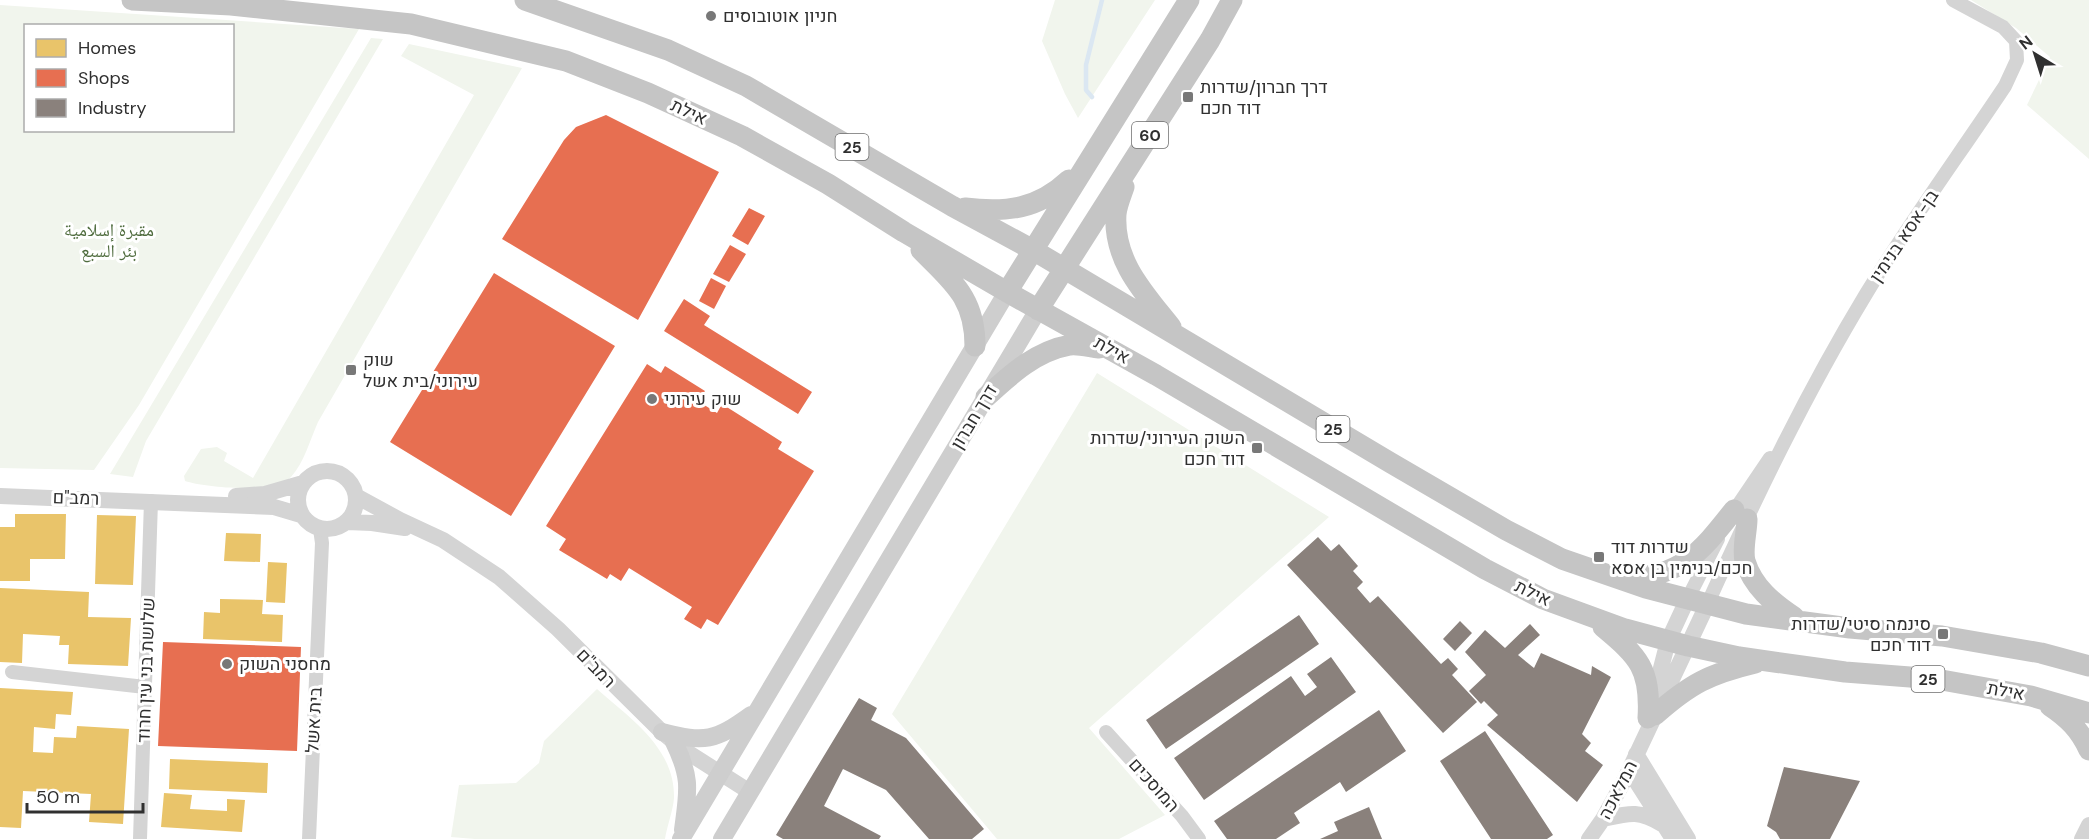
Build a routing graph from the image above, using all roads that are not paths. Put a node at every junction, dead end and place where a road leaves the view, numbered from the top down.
1 (132, 0) edge
2 (525, 0) edge
3 (1189, 0) edge
4 (1232, 0) edge
5 (1953, 0) edge
6 (1085, 165) junction
7 (1130, 165) junction
8 (952, 206) junction
9 (903, 232) junction
10 (1033, 250) junction
11 (1064, 268) junction
12 (1007, 292) junction
13 (1038, 310) junction
14 (1179, 337) junction
15 (975, 346) junction
16 (1127, 359) junction
17 (986, 397) junction
18 (303, 483) junction
19 (0, 495) edge
20 (356, 496) junction
21 (151, 501) junction
22 (1741, 514) junction
23 (301, 515) junction
24 (347, 522) junction
25 (320, 529) junction
26 (443, 540) junction
27 (1610, 576) junction
28 (1697, 603) junction
29 (1593, 619) junction
30 (1799, 621) junction
31 (1678, 644) junction
32 (1764, 661) junction
33 (2089, 666) edge
34 (12, 672) dead end
35 (145, 687) junction
36 (2031, 696) junction
37 (758, 711) junction
38 (2089, 713) edge
39 (1652, 716) junction
40 (1106, 732) dead end
41 (668, 737) junction
42 (1640, 746) junction
43 (2089, 750) edge
44 (1629, 770) junction
45 (720, 774) junction
46 (750, 792) junction
47 (1604, 819) junction
48 (2089, 825) edge
49 (1668, 832) edge
50 (2089, 837) edge
51 (682, 838) edge
52 (140, 839) edge
53 (309, 839) edge
54 (722, 839) edge
55 (1199, 839) edge
56 (1589, 839) edge
57 (1688, 839) edge
58 (2083, 839) edge

1 - 9 highway, אילת / 25
2 - 8 highway, 25
3 - 6 highway, דרך חברון / 60
4 - 7 highway, דרך חברון / 60
5 - 22 street, בן-אסא בנימין
6 - 8 highway
6 - 10 highway, דרך חברון / 60
7 - 11 highway, דרך חברון / 60
7 - 14 highway
8 - 10 highway, 25
9 - 12 highway, אילת / 25
9 - 15 highway
10 - 11 highway, 25
10 - 12 highway, דרך חברון / 60
11 - 13 highway, דרך חברון / 60
11 - 14 highway, 25
12 - 13 highway, אילת / 25
12 - 15 main road, דרך חברון
13 - 16 highway, אילת / 25
13 - 17 main road, דרך חברון
14 - 27 highway, 25
15 - 37 main road, דרך חברון
16 - 17 highway
16 - 29 highway, אילת / 25
17 - 46 main road, דרך חברון
18 - 20 street
18 - 21 street, רמב"ם
18 - 23 street
19 - 21 street, רמב"ם
20 - 24 street
20 - 26 street, רמב"ם
21 - 23 street, רמב"ם
21 - 35 street, שלושת בני עין חרוד
22 - 27 highway
22 - 28 street, בן-אסא בנימין
22 - 28 street, בן-אסא בנימין
22 - 30 highway
23 - 25 street
24 - 25 street
24 - 26 street, רמב"ם
25 - 53 street, בית אשל
26 - 41 street, רמב"ם
27 - 28 highway, 25
28 - 30 highway, 25
28 - 31 street, בן-אסא בנימין
29 - 31 highway, אילת / 25
29 - 39 highway
30 - 33 highway, 25
31 - 32 highway, אילת / 25
31 - 39 street, המלאכה
32 - 36 highway, אילת / 25
32 - 39 highway
34 - 35 street
35 - 52 street, שלושת בני עין חרוד
36 - 38 highway, אילת / 25
36 - 43 highway
37 - 41 main road
37 - 45 main road, דרך חברון
39 - 42 street, המלאכה
40 - 55 street, המוסכים
41 - 45 street, רמב"ם
41 - 51 main road
42 - 44 street, המלאכה
42 - 57 street
44 - 47 street, המלאכה
44 - 49 street
45 - 46 street, רמב"ם
45 - 51 main road, דרך חברון
46 - 54 main road, דרך חברון
47 - 49 street
47 - 56 street, המלאכה
48 - 58 street
50 - 58 street

